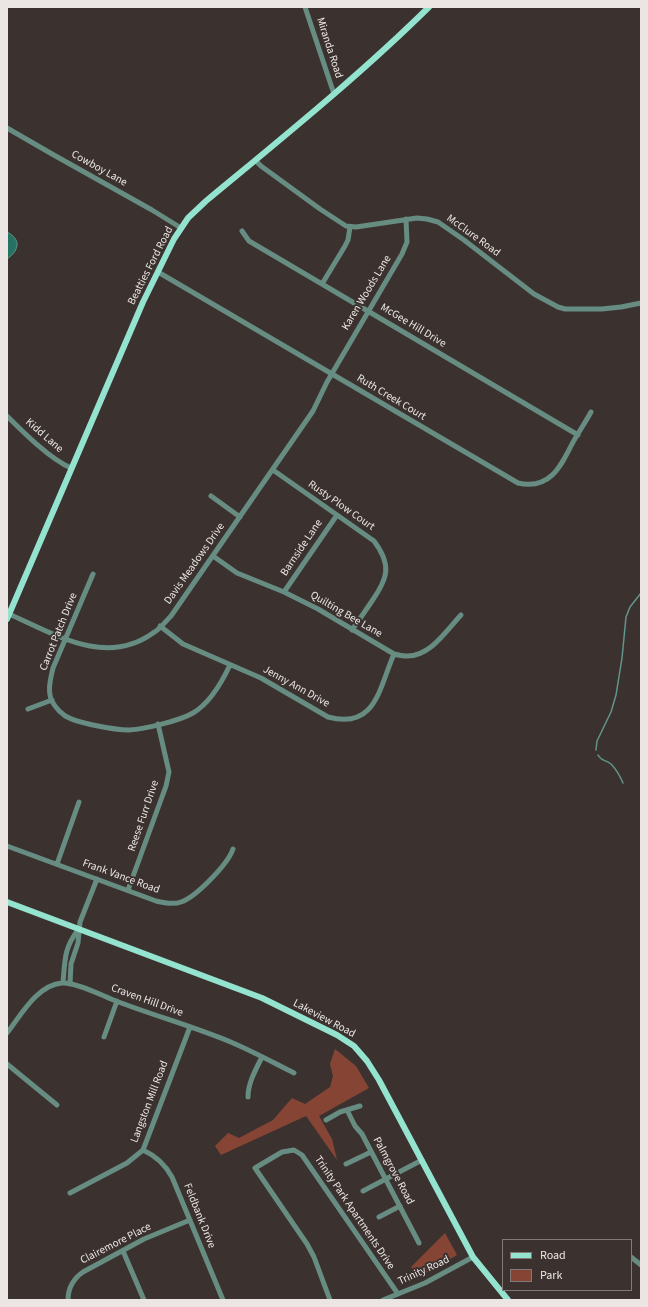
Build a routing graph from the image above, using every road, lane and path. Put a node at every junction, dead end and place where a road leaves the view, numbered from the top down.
1 (305, 7) edge
2 (429, 7) edge
3 (334, 94) junction
4 (7, 128) edge
5 (255, 160) junction
6 (406, 219) junction
7 (350, 227) junction
8 (181, 228) junction
9 (242, 231) dead end
10 (158, 272) junction
11 (322, 284) junction
12 (641, 303) edge
13 (368, 311) junction
14 (331, 374) junction
15 (591, 412) dead end
16 (7, 416) edge
17 (578, 435) junction
18 (71, 468) junction
19 (273, 470) junction
20 (211, 496) dead end
21 (337, 515) junction
22 (240, 517) junction
23 (213, 556) junction
24 (93, 574) dead end
25 (284, 592) junction
26 (461, 615) dead end
27 (8, 617) edge
28 (160, 626) junction
29 (352, 630) junction
30 (66, 640) junction
31 (394, 654) junction
32 (230, 665) junction
33 (52, 700) junction
34 (28, 709) dead end
35 (158, 724) junction
36 (79, 802) dead end
37 (7, 846) edge
38 (234, 849) dead end
39 (57, 864) junction
40 (97, 879) junction
41 (128, 890) junction
42 (7, 902) edge
43 (79, 929) junction
44 (63, 983) junction
45 (70, 984) junction
46 (117, 1001) junction
47 (190, 1027) junction
48 (7, 1033) edge
49 (104, 1037) dead end
50 (262, 1057) junction
51 (7, 1064) edge
52 (294, 1073) dead end
53 (248, 1098) dead end
54 (57, 1105) dead end
55 (360, 1106) dead end
56 (347, 1110) junction
57 (326, 1120) dead end
58 (143, 1150) junction
59 (371, 1152) junction
60 (422, 1160) junction
61 (346, 1164) dead end
62 (385, 1179) junction
63 (363, 1191) dead end
64 (70, 1193) dead end
65 (400, 1206) junction
66 (379, 1218) dead end
67 (190, 1220) junction
68 (419, 1243) dead end
69 (123, 1250) junction
70 (473, 1258) junction
71 (632, 1258) edge
72 (641, 1265) edge
73 (398, 1294) junction
74 (68, 1300) edge
75 (144, 1300) edge
76 (223, 1300) edge
77 (330, 1300) edge
78 (383, 1300) edge
79 (508, 1300) edge

1 - 3 street, Miranda Road
2 - 3 main road, Beatties Ford Road
3 - 5 main road, Beatties Ford Road
4 - 8 street, Cowboy Lane
5 - 7 street
5 - 8 main road, Beatties Ford Road
6 - 7 street, McClure Road
6 - 12 street, McClure Road
6 - 13 street, Karen Woods Lane
7 - 11 street
8 - 10 main road, Beatties Ford Road
9 - 11 street, McGee Hill Drive
10 - 14 street, Ruth Creek Court
10 - 18 main road, Beatties Ford Road
11 - 13 street, McGee Hill Drive
13 - 14 street, Karen Woods Lane
13 - 17 street, McGee Hill Drive
14 - 17 street, Ruth Creek Court
14 - 19 street, Davis Meadows Drive
15 - 17 street, Ruth Creek Court
16 - 18 street, Kidd Lane
18 - 27 main road, Beatties Ford Road
19 - 21 street, Rusty Plow Court
19 - 22 street, Davis Meadows Drive
20 - 22 street
21 - 25 street, Barnside Lane
21 - 29 street, Rusty Plow Court
22 - 23 street, Davis Meadows Drive
23 - 25 street, Quilting Bee Lane
23 - 28 street, Davis Meadows Drive
24 - 30 street, Carrot Patch Drive
25 - 29 street, Quilting Bee Lane
26 - 31 street, Quilting Bee Lane
27 - 30 street, Davis Meadows Drive
28 - 30 street, Davis Meadows Drive
28 - 32 street, Jenny Ann Drive
29 - 31 street, Quilting Bee Lane
30 - 33 street, Carrot Patch Drive
31 - 32 street, Jenny Ann Drive
32 - 35 street
33 - 34 street
33 - 35 street
35 - 41 street, Reese Furr Drive
36 - 39 street
37 - 39 street, Frank Vance Road
38 - 41 street, Frank Vance Road
39 - 40 street, Frank Vance Road
40 - 41 street, Frank Vance Road
40 - 43 street
42 - 43 main road, Lakeview Road
43 - 44 street
43 - 45 street
43 - 60 main road, Lakeview Road
44 - 45 street, Craven Hill Drive
44 - 48 street, Craven Hill Drive
45 - 46 street, Craven Hill Drive
46 - 47 street, Craven Hill Drive
46 - 49 street
47 - 50 street, Craven Hill Drive
47 - 58 street, Langston Mill Road
50 - 52 street, Craven Hill Drive
50 - 53 street
51 - 54 street
55 - 56 street
56 - 57 street
56 - 59 street, Palmgrove Road
58 - 64 street, Langston Mill Road
58 - 67 street, Feldbank Drive
59 - 61 street
59 - 62 street, Palmgrove Road
60 - 62 street
60 - 70 main road, Lakeview Road
62 - 63 street
62 - 65 street, Palmgrove Road
65 - 66 street
65 - 68 street, Palmgrove Road
67 - 69 street, Clairemore Place
67 - 76 street, Feldbank Drive
69 - 74 street, Clairemore Place
69 - 75 street
70 - 73 street, Trinity Road
70 - 79 main road, Lakeview Road
71 - 72 street
73 - 77 street, Trinity Park Apartments Drive
73 - 78 street, Trinity Road

